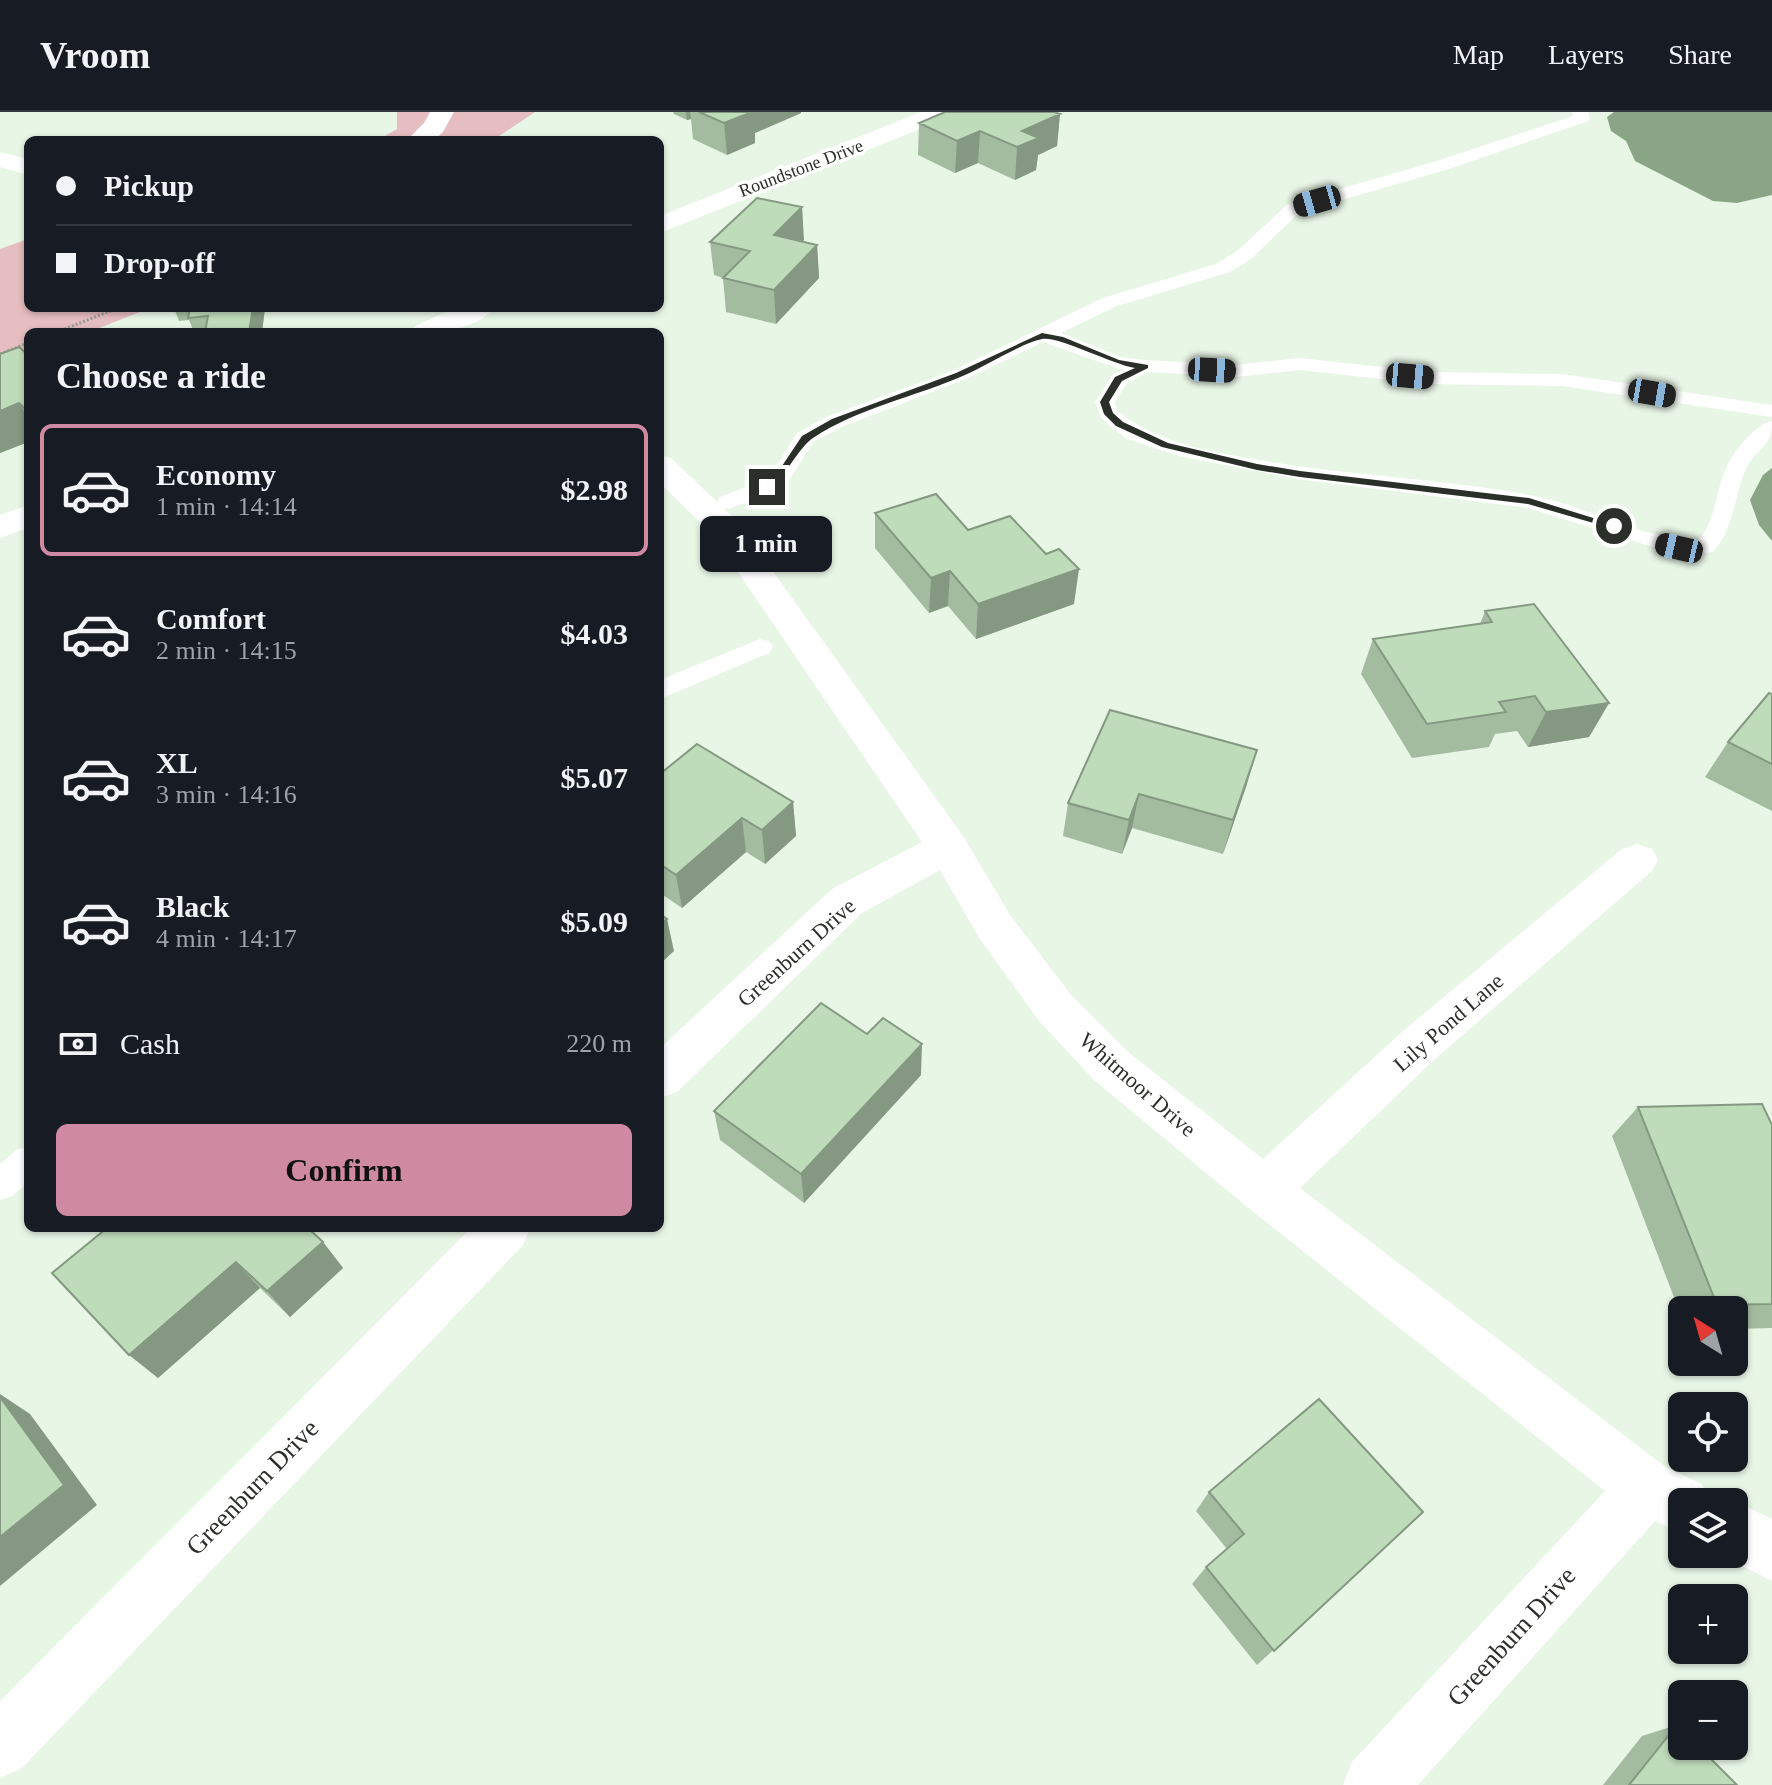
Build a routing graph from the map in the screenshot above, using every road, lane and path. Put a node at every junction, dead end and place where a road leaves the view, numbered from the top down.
1 (442, 112) edge
2 (942, 112) edge
3 (1580, 112) edge
4 (424, 136) edge
5 (0, 159) edge
6 (24, 166) edge
7 (664, 223) edge
8 (108, 312) edge
9 (461, 317) edge
10 (67, 328) edge
11 (435, 328) edge
12 (1042, 336) junction
13 (24, 345) edge
14 (0, 354) edge
15 (1145, 366) junction
16 (1771, 426) edge
17 (664, 469) edge
18 (728, 502) dead end
19 (24, 517) edge
20 (0, 528) edge
21 (760, 647) dead end
22 (664, 688) edge
23 (948, 847) junction
24 (1637, 860) dead end
25 (664, 1074) edge
26 (24, 1164) edge
27 (0, 1185) edge
28 (1264, 1190) junction
29 (501, 1232) edge
30 (1664, 1496) edge
31 (1748, 1538) edge
32 (1772, 1552) edge
33 (0, 1746) edge
34 (1375, 1785) edge

1 - 4 street
2 - 7 street, Roundstone Drive
3 - 12 lane
5 - 6 street
8 - 10 path
9 - 11 street
12 - 15 lane
12 - 18 lane
13 - 14 path
15 - 16 lane
15 - 16 lane
17 - 23 street, Whitmoor Drive
19 - 20 street
21 - 22 lane
23 - 25 street, Greenburn Drive
23 - 28 street, Whitmoor Drive
24 - 28 street, Lily Pond Lane
26 - 27 lane
28 - 30 street, Whitmoor Drive
29 - 33 street, Greenburn Drive
30 - 34 street, Greenburn Drive
31 - 32 street

